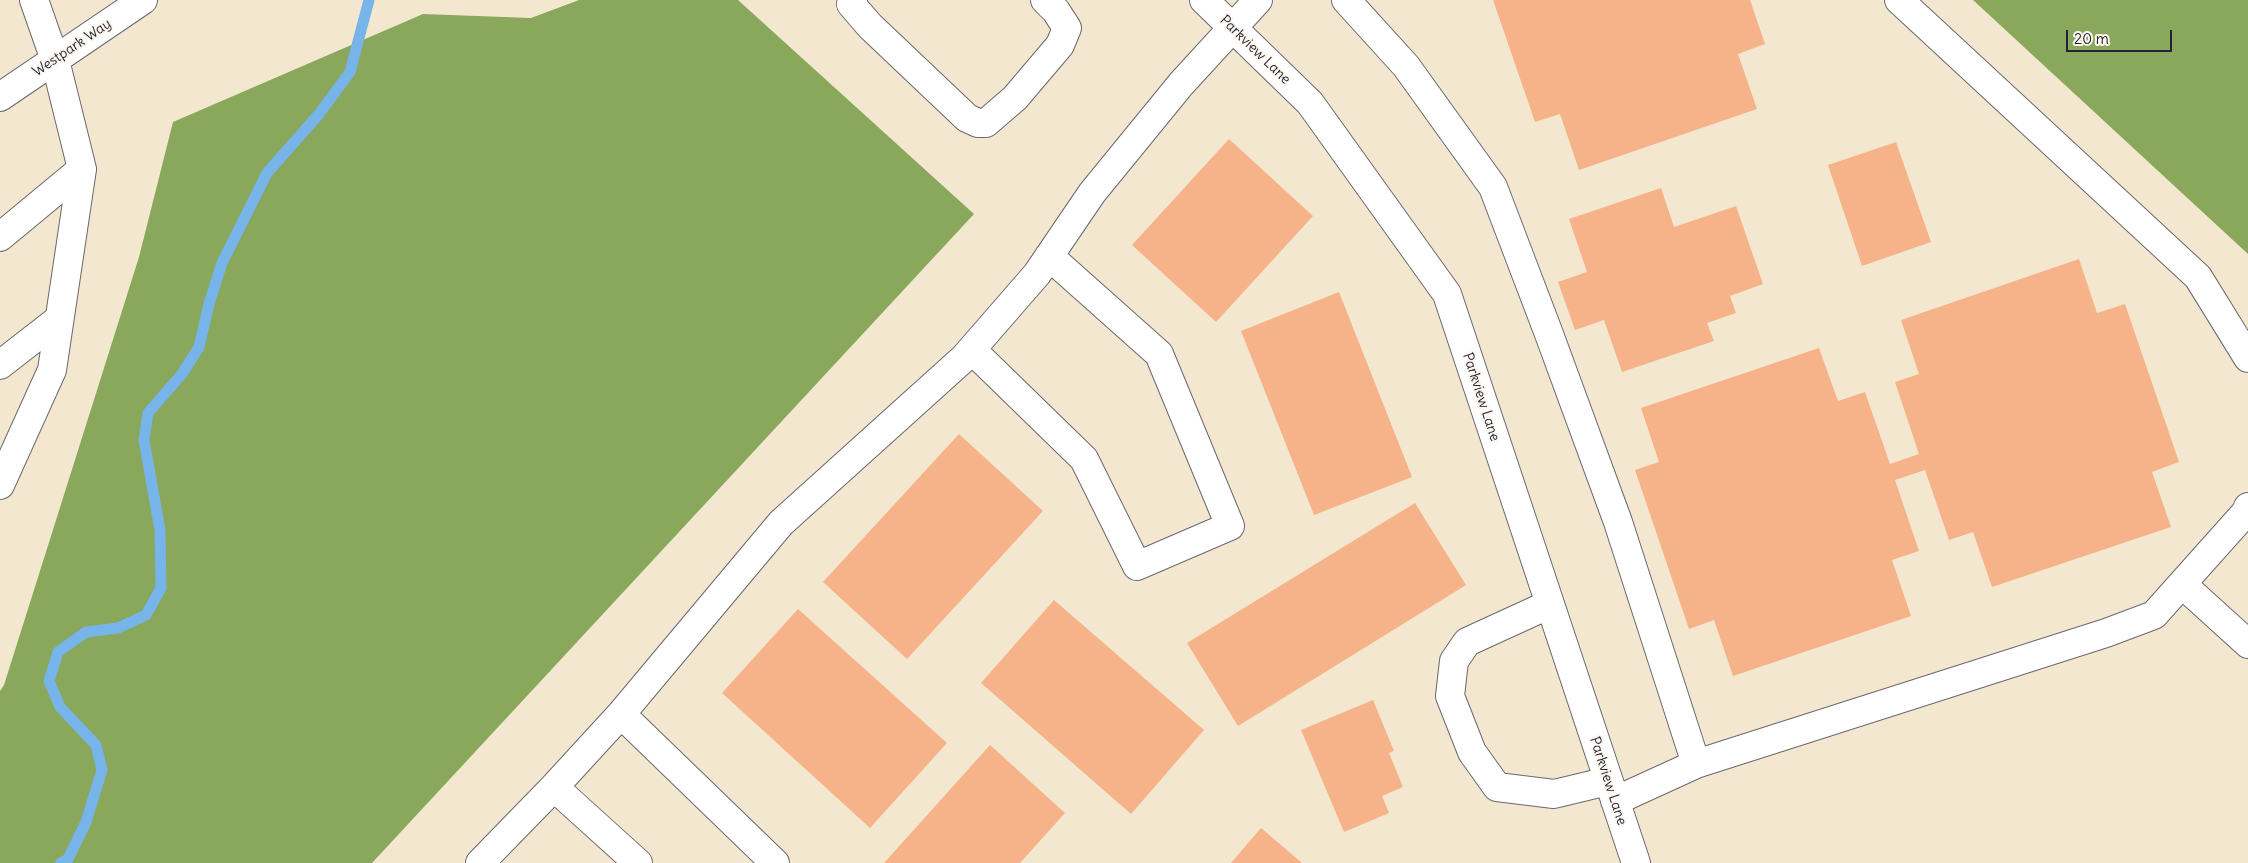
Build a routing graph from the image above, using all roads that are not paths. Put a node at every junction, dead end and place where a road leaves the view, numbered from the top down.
1 (34, 0) edge
2 (143, 0) edge
3 (853, 0) edge
4 (1045, 0) edge
5 (1204, 0) edge
6 (1258, 0) edge
7 (1346, 0) edge
8 (1899, 0) edge
9 (1233, 28) junction
10 (55, 60) junction
11 (0, 97) edge
12 (82, 169) junction
13 (0, 237) edge
14 (1049, 256) junction
15 (59, 320) junction
16 (972, 350) junction
17 (2248, 358) edge
18 (0, 365) edge
19 (0, 485) edge
20 (2248, 507) edge
21 (2182, 584) junction
22 (1550, 604) junction
23 (2248, 644) edge
24 (620, 714) junction
25 (1696, 764) junction
26 (554, 787) junction
27 (1612, 791) junction
28 (480, 863) edge
29 (638, 863) edge
30 (775, 863) edge
31 (1636, 863) edge

1 - 10 street
2 - 10 street, Westpark Way
3 - 4 street
5 - 9 street, Parkview Lane
6 - 9 street
7 - 25 street
8 - 17 street
9 - 14 street
9 - 22 street, Parkview Lane
10 - 11 street, Westpark Way
10 - 12 street
12 - 13 street
12 - 15 street
14 - 16 street
14 - 16 street
15 - 18 street
15 - 19 street
16 - 24 street
20 - 21 street
21 - 23 street
21 - 25 street
22 - 27 street, Parkview Lane
22 - 27 street
24 - 26 street
24 - 30 street
25 - 27 street
26 - 28 street
26 - 29 street
27 - 31 street, Parkview Lane

